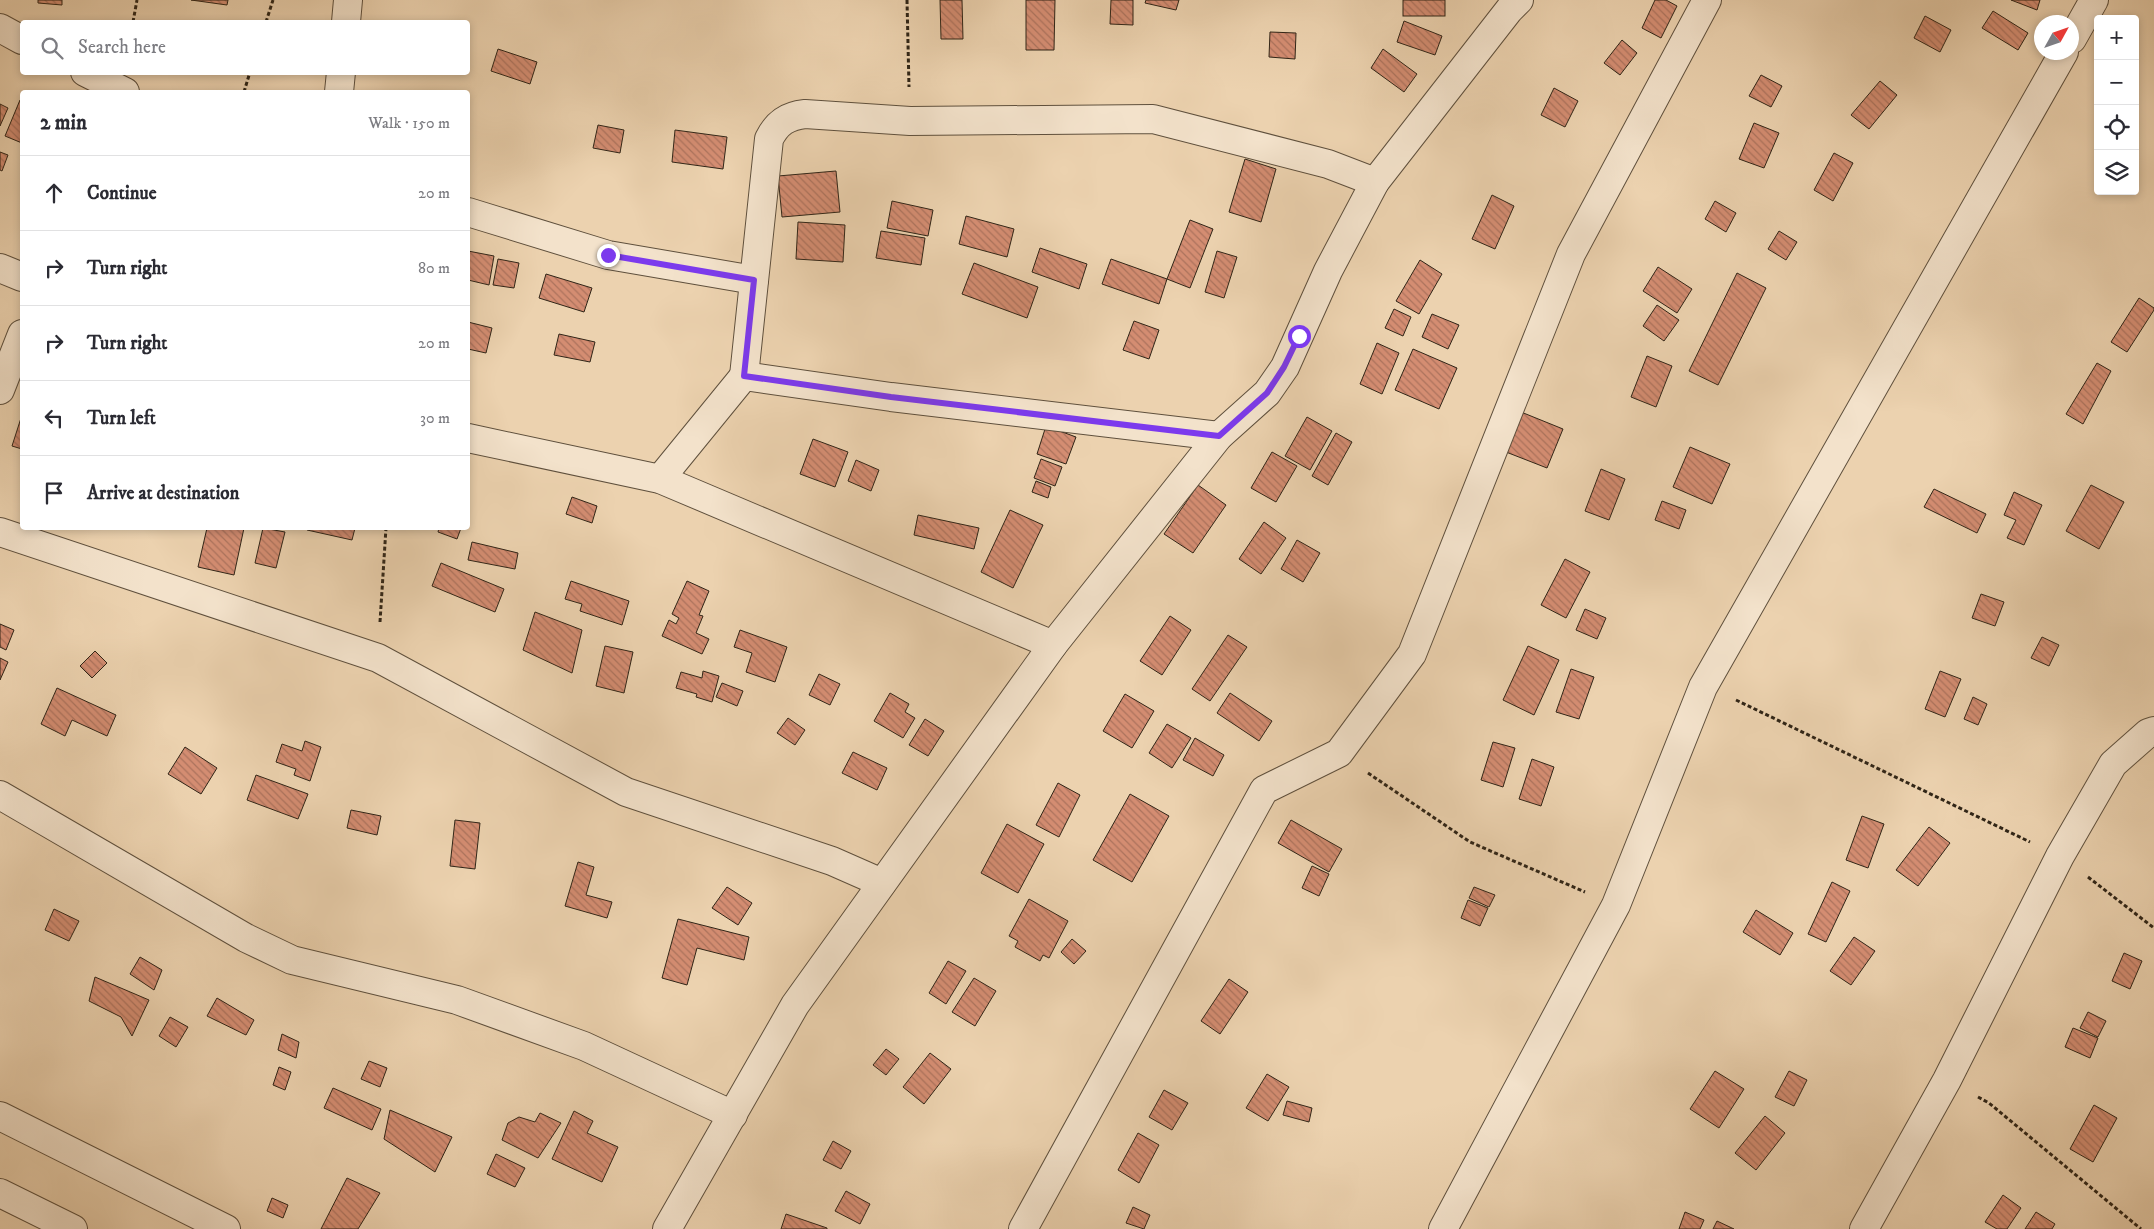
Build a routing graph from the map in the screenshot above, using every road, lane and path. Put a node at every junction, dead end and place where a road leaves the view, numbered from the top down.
1 (137, 0) edge
2 (273, 0) edge
3 (348, 0) edge
4 (907, 0) edge
5 (1519, 0) edge
6 (1707, 0) edge
7 (2094, 0) edge
8 (133, 20) edge
9 (267, 20) edge
10 (346, 20) edge
11 (2079, 27) edge
12 (0, 28) edge
13 (20, 39) edge
14 (2059, 60) edge
15 (91, 75) edge
16 (249, 75) edge
17 (341, 75) edge
18 (121, 90) edge
19 (245, 90) edge
20 (338, 90) edge
21 (910, 121) junction
22 (1375, 182) junction
23 (470, 213) edge
24 (0, 268) edge
25 (20, 276) edge
26 (754, 280) junction
27 (20, 339) edge
28 (744, 376) junction
29 (0, 390) edge
30 (1219, 436) junction
31 (470, 438) edge
32 (660, 479) junction
33 (386, 530) edge
34 (0, 532) edge
35 (1053, 645) junction
36 (378, 658) junction
37 (1703, 687) junction
38 (2154, 731) edge
39 (1339, 753) junction
40 (0, 795) edge
41 (2060, 856) junction
42 (882, 883) junction
43 (1616, 905) junction
44 (2154, 928) edge
45 (1947, 1080) junction
46 (733, 1115) junction
47 (0, 1116) edge
48 (0, 1194) edge
49 (73, 1229) edge
50 (226, 1229) edge
51 (667, 1229) edge
52 (1023, 1229) edge
53 (1444, 1229) edge
54 (1864, 1229) edge
55 (2141, 1229) edge

1 - 8 path
2 - 9 path
3 - 10 street
4 - 21 path
5 - 22 street
6 - 39 street
7 - 11 street
12 - 13 street
14 - 37 street
15 - 18 street
16 - 19 path
17 - 20 street
21 - 22 street
21 - 26 street
22 - 30 street
23 - 26 street
24 - 25 street
26 - 28 street
27 - 29 street
28 - 30 street
28 - 32 street
30 - 35 street
31 - 32 street
32 - 35 street
33 - 36 path
34 - 36 street
35 - 42 street
36 - 42 street
37 - 41 path
37 - 43 street
38 - 41 street
39 - 43 path
39 - 52 street
40 - 46 street
41 - 44 path
41 - 45 street
42 - 46 street
43 - 53 street
45 - 54 street
45 - 55 path
46 - 51 street
47 - 50 street
48 - 49 street

